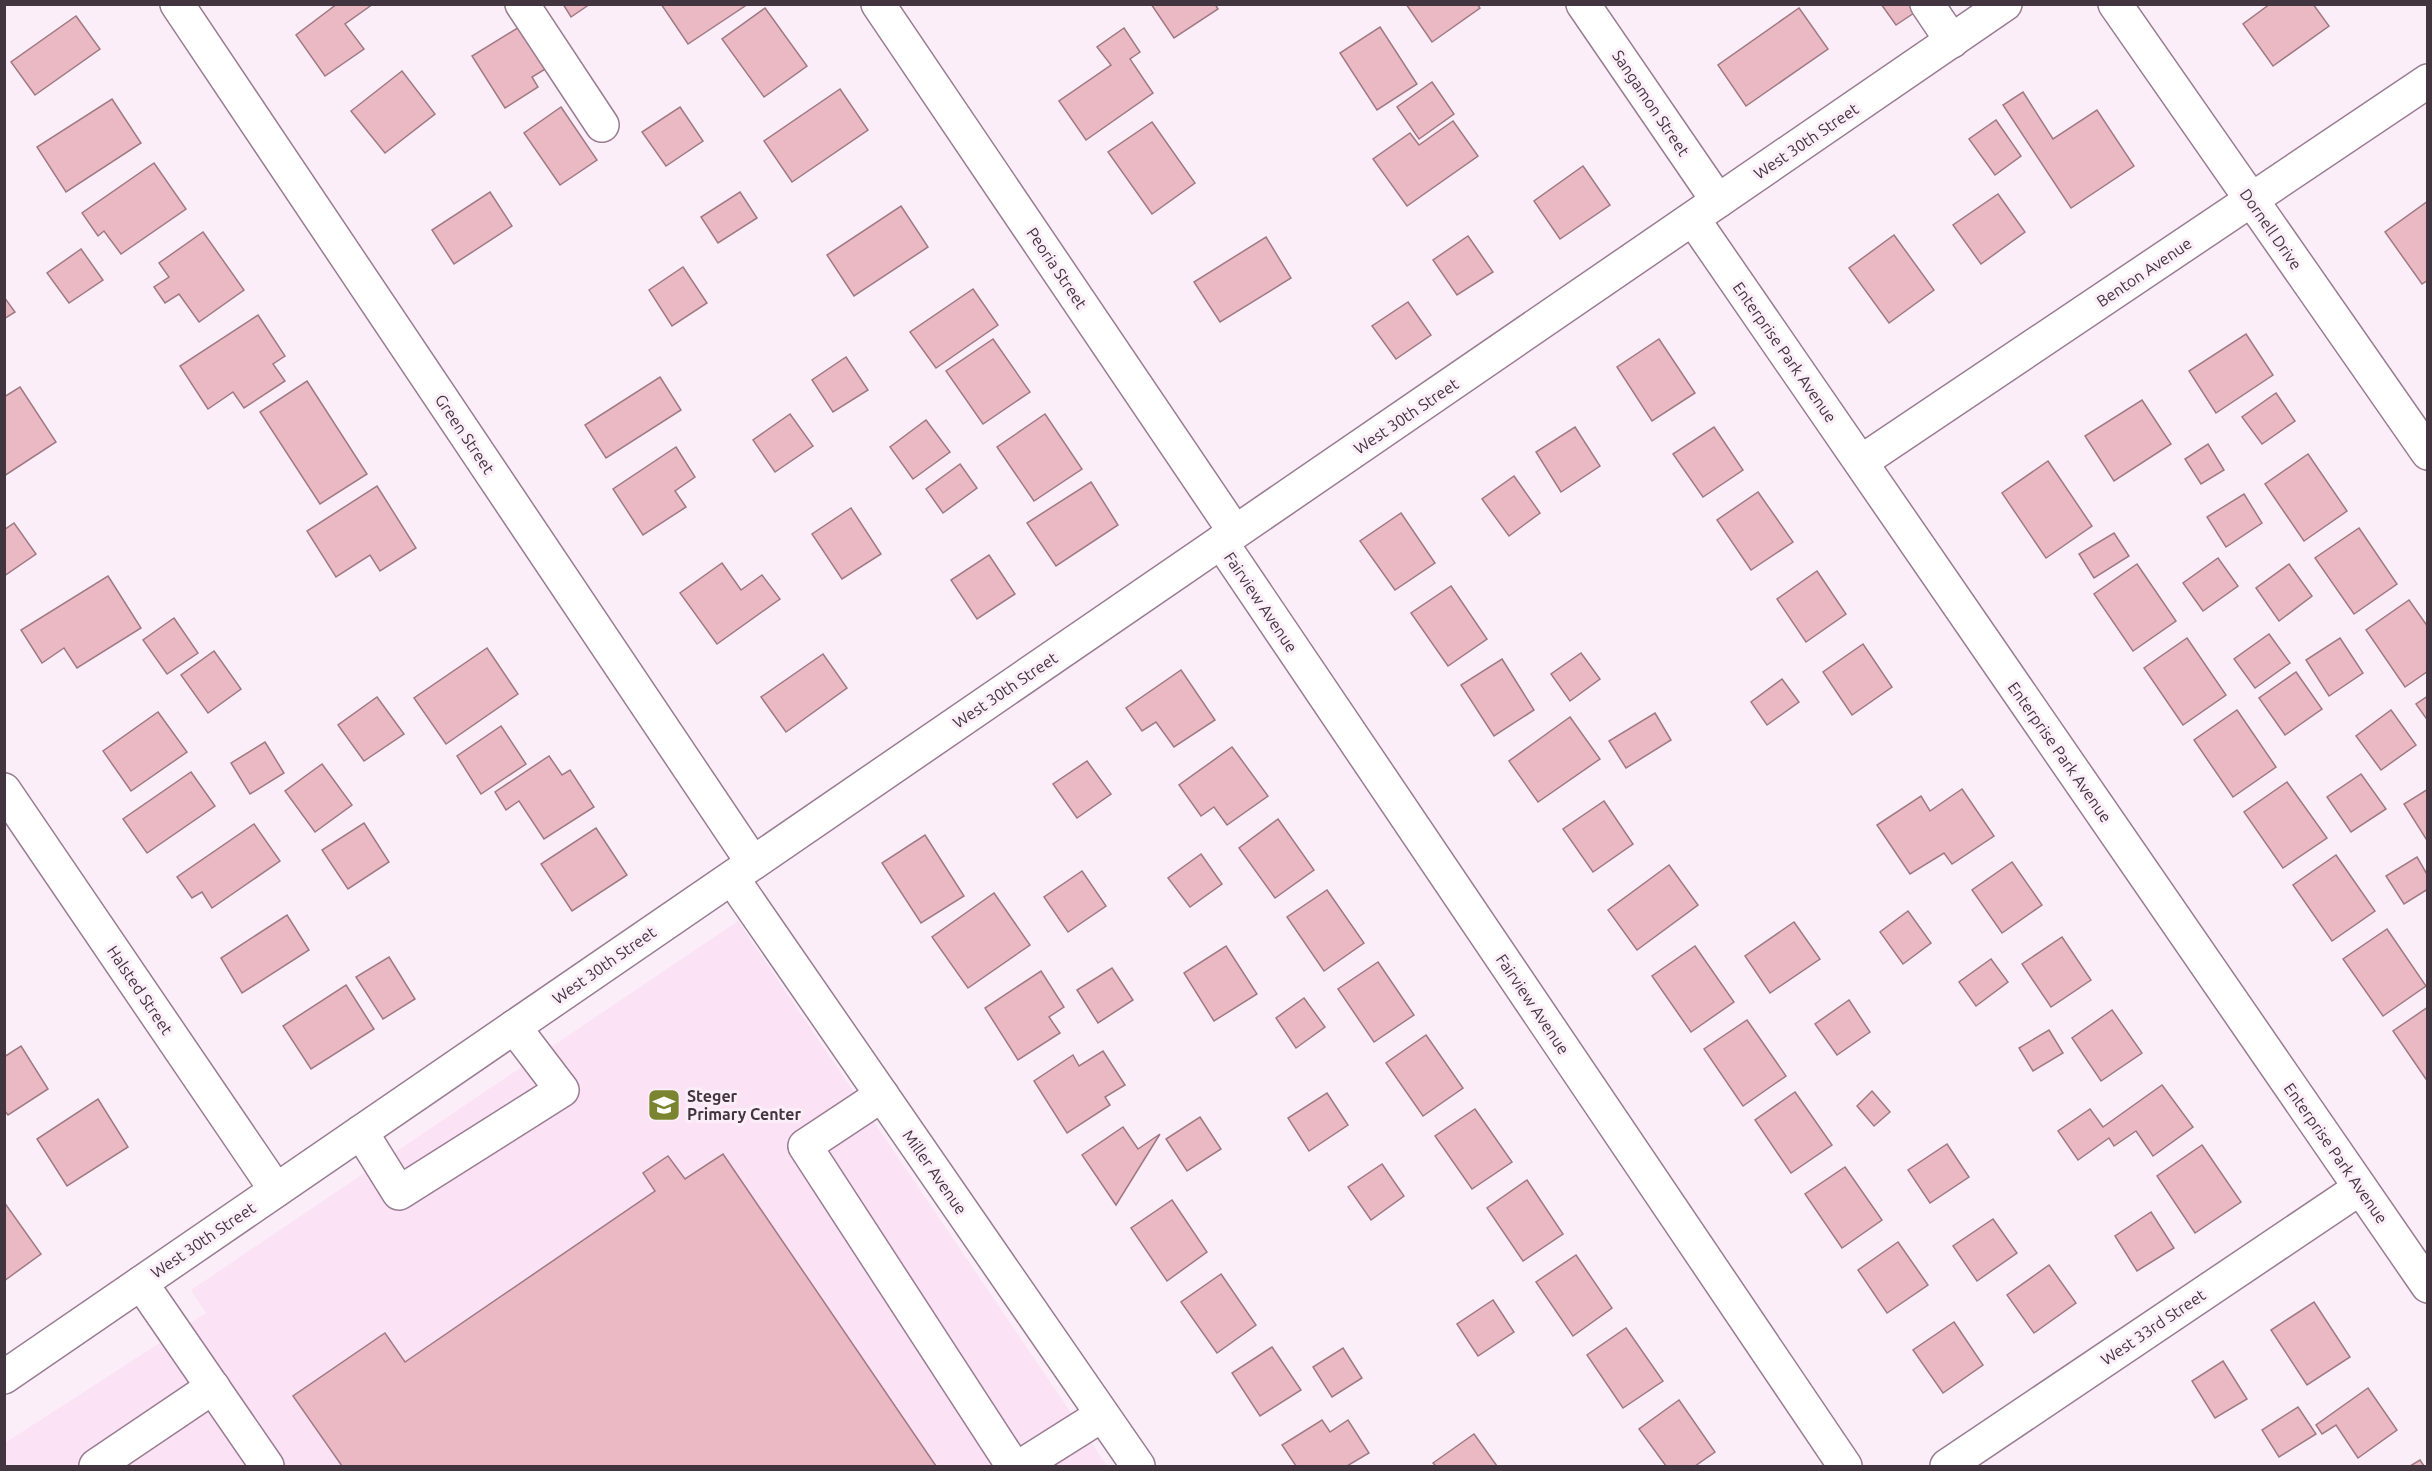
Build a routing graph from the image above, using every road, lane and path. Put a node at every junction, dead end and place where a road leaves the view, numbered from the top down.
1 (177, 4) edge
2 (522, 4) edge
3 (878, 4) edge
4 (1584, 4) edge
5 (1927, 4) edge
6 (2005, 4) edge
7 (2115, 4) edge
8 (1952, 41) junction
9 (2427, 81) edge
10 (602, 125) dead end
11 (2251, 200) junction
12 (1706, 210) junction
13 (2427, 453) edge
14 (1861, 462) junction
15 (1228, 537) junction
16 (4, 790) edge
17 (742, 870) junction
18 (514, 1027) junction
19 (882, 1095) junction
20 (360, 1132) junction
21 (2360, 1188) junction
22 (276, 1190) junction
23 (141, 1282) junction
24 (2427, 1286) edge
25 (4, 1377) edge
26 (213, 1387) junction
27 (1102, 1414) junction
28 (96, 1467) edge
29 (267, 1467) edge
30 (1012, 1467) edge
31 (1021, 1467) edge
32 (1138, 1467) edge
33 (1845, 1467) edge
34 (1947, 1467) edge

1 - 17 street, Green Street
2 - 10 street
3 - 15 street, Peoria Street
4 - 12 street, Sangamon Street
5 - 8 street
6 - 8 street, West 30th Street
7 - 11 street, Dornell Drive
8 - 12 street, West 30th Street
9 - 11 street, Benton Avenue
11 - 13 street, Dornell Drive
11 - 14 street, Benton Avenue
12 - 14 street, Enterprise Park Avenue
12 - 15 street, West 30th Street
14 - 21 street, Enterprise Park Avenue
15 - 17 street, West 30th Street
15 - 33 street, Fairview Avenue
16 - 22 street, Halsted Street
17 - 18 street, West 30th Street
17 - 19 street, Miller Avenue
18 - 20 street, West 30th Street
18 - 20 street
19 - 27 street, Miller Avenue
19 - 30 street
20 - 22 street, West 30th Street
21 - 24 street, Enterprise Park Avenue
21 - 34 street, West 33rd Street
22 - 23 street, West 30th Street
23 - 25 street, West 30th Street
23 - 26 street
26 - 28 street
26 - 29 street
27 - 31 street
27 - 32 street, Miller Avenue

